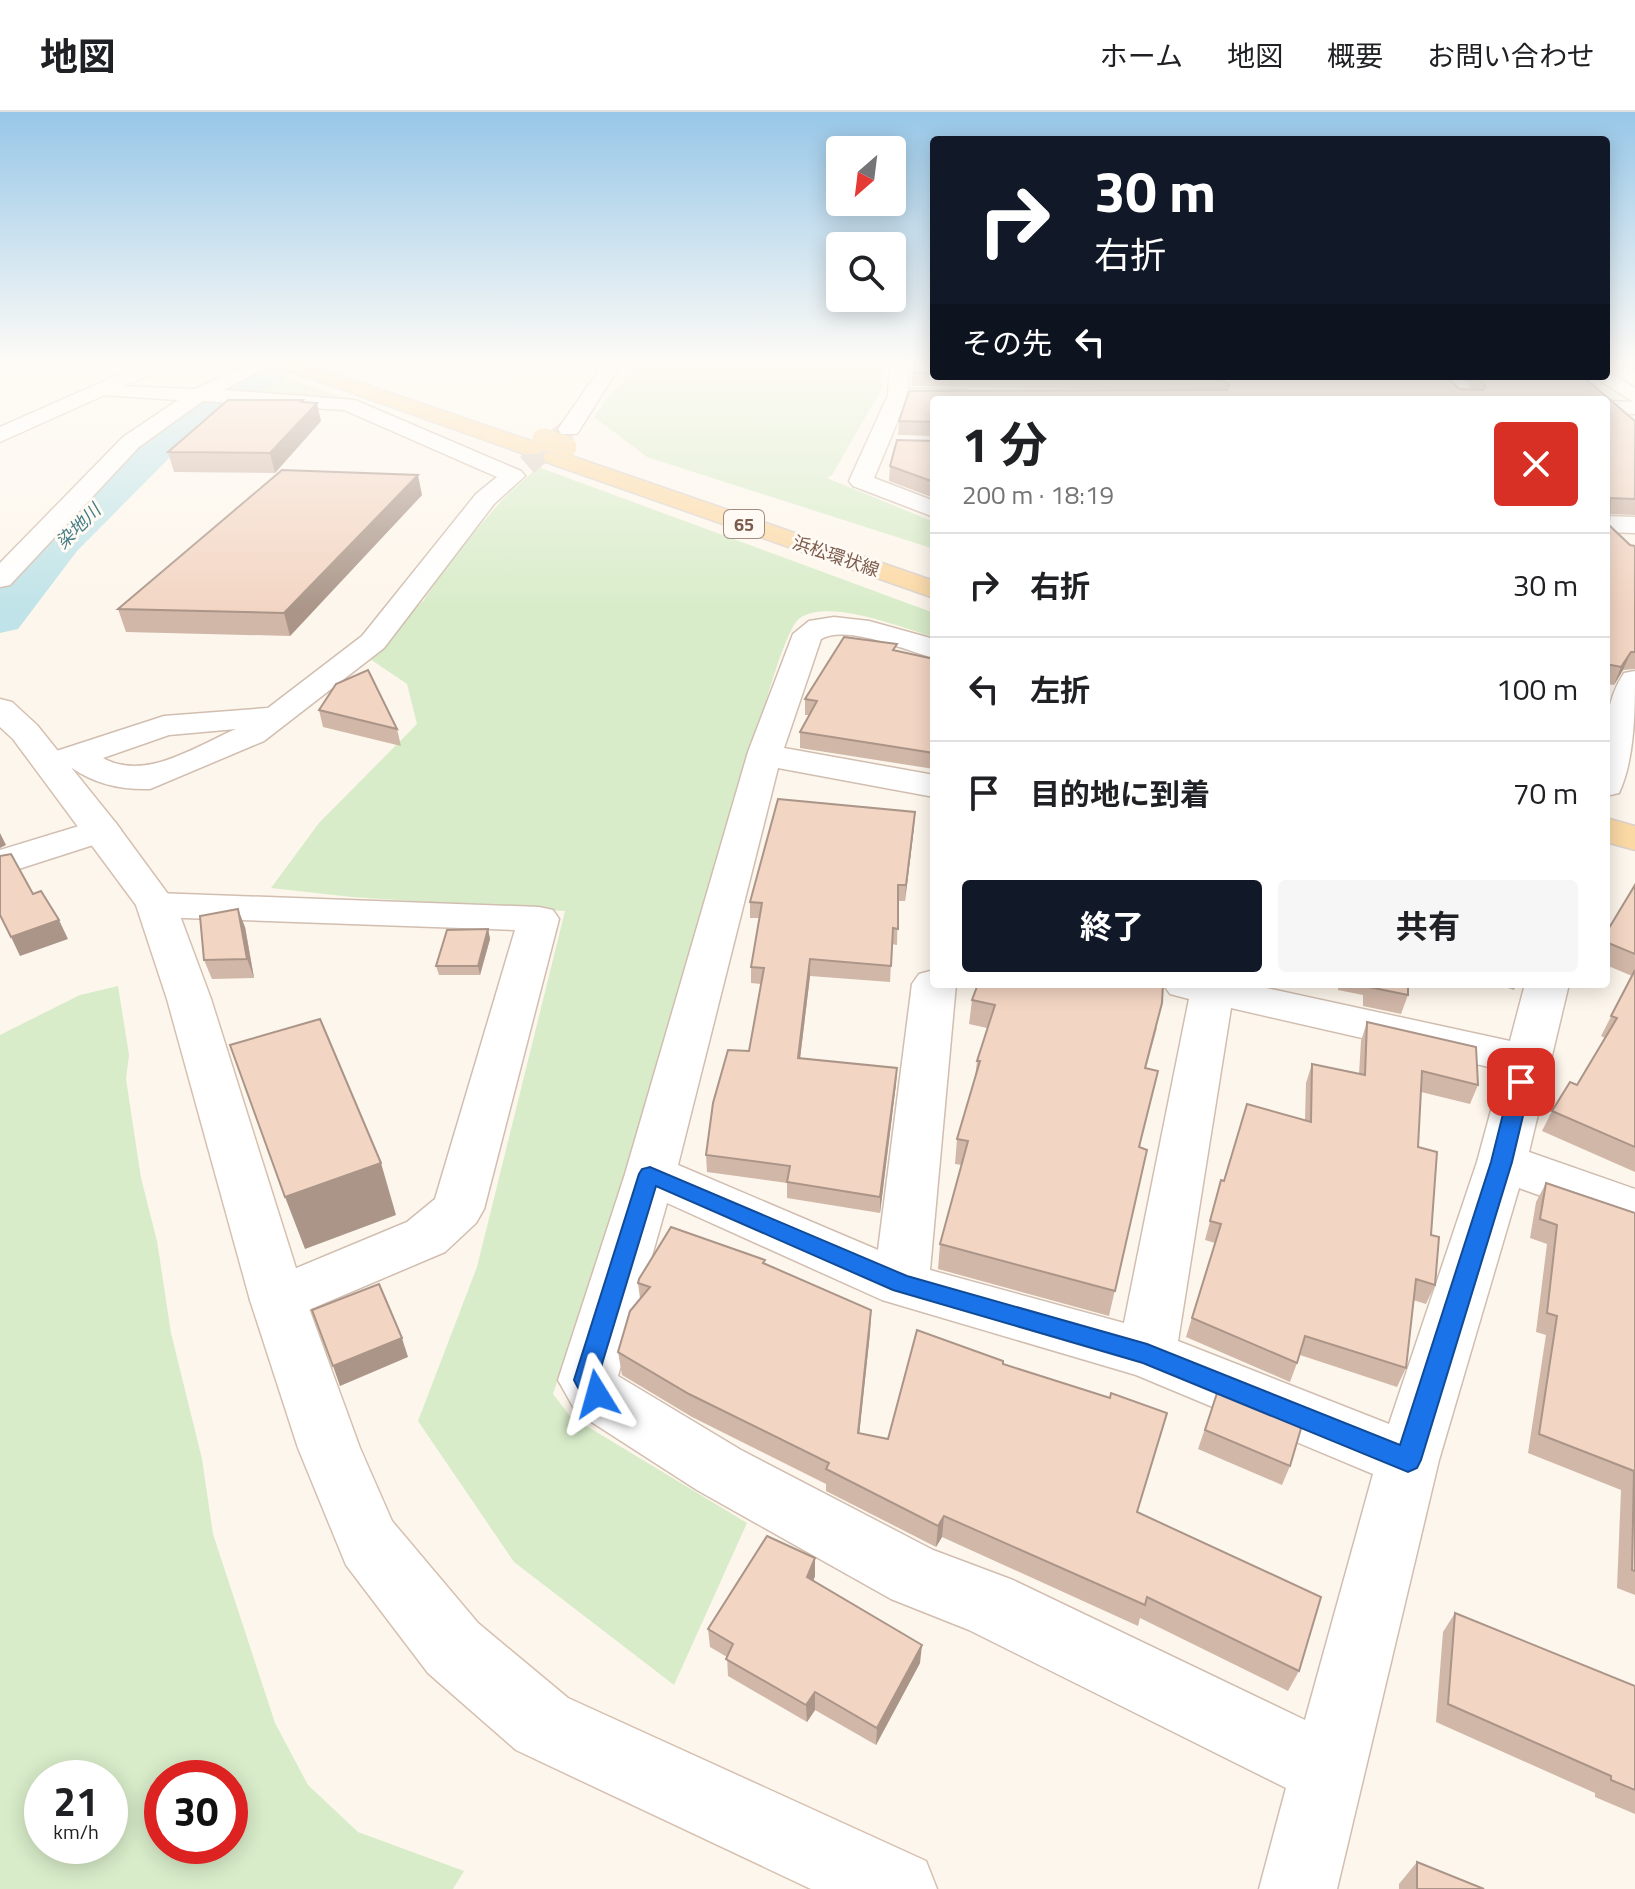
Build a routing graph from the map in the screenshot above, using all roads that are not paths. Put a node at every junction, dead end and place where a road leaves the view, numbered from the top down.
1 (127, 446) edge
2 (518, 446) edge
3 (525, 446) edge
4 (528, 446) edge
5 (548, 446) tunnel mouth
6 (876, 446) edge
7 (543, 452) junction
8 (930, 508) edge
9 (1635, 525) edge
10 (1610, 526) edge
11 (1610, 530) edge
12 (1635, 553) edge
13 (930, 571) edge
14 (0, 579) edge
15 (930, 589) edge
16 (930, 648) edge
17 (1630, 668) edge
18 (0, 709) edge
19 (276, 718) junction
20 (766, 755) junction
21 (64, 759) junction
22 (1610, 766) edge
23 (930, 785) edge
24 (1610, 801) edge
25 (1635, 810) edge
26 (102, 830) junction
27 (1610, 830) edge
28 (1635, 839) edge
29 (0, 863) edge
30 (156, 905) junction
31 (934, 988) edge
32 (1198, 988) edge
33 (1202, 988) edge
34 (1546, 988) edge
35 (1526, 1060) junction
36 (1502, 1162) junction
37 (650, 1174) junction
38 (1635, 1210) edge
39 (901, 1284) junction
40 (278, 1300) junction
41 (1147, 1354) junction
42 (1408, 1460) junction
43 (1328, 1770) junction
44 (898, 1889) edge
45 (1298, 1889) edge

1 - 14 street
2 - 7 street
3 - 7 main road, 浜松環状線 / 65
4 - 7 main road, 浜松環状線 / 65
5 - 7 street
6 - 8 street
7 - 13 main road, 浜松環状線 / 65
7 - 15 main road, 浜松環状線 / 65
7 - 19 street
9 - 10 street
11 - 12 street
16 - 20 street
17 - 22 street
18 - 21 street
19 - 21 street
19 - 21 street
20 - 23 street
20 - 37 street
21 - 26 street
24 - 25 main road
26 - 29 street
26 - 30 street
27 - 28 main road
30 - 40 street
30 - 40 street
31 - 39 street
32 - 41 street
33 - 35 street
34 - 35 street
35 - 36 street
36 - 38 street
36 - 42 street
37 - 39 street
37 - 43 street
39 - 41 street
40 - 44 street
41 - 42 street
42 - 43 street
43 - 45 street

